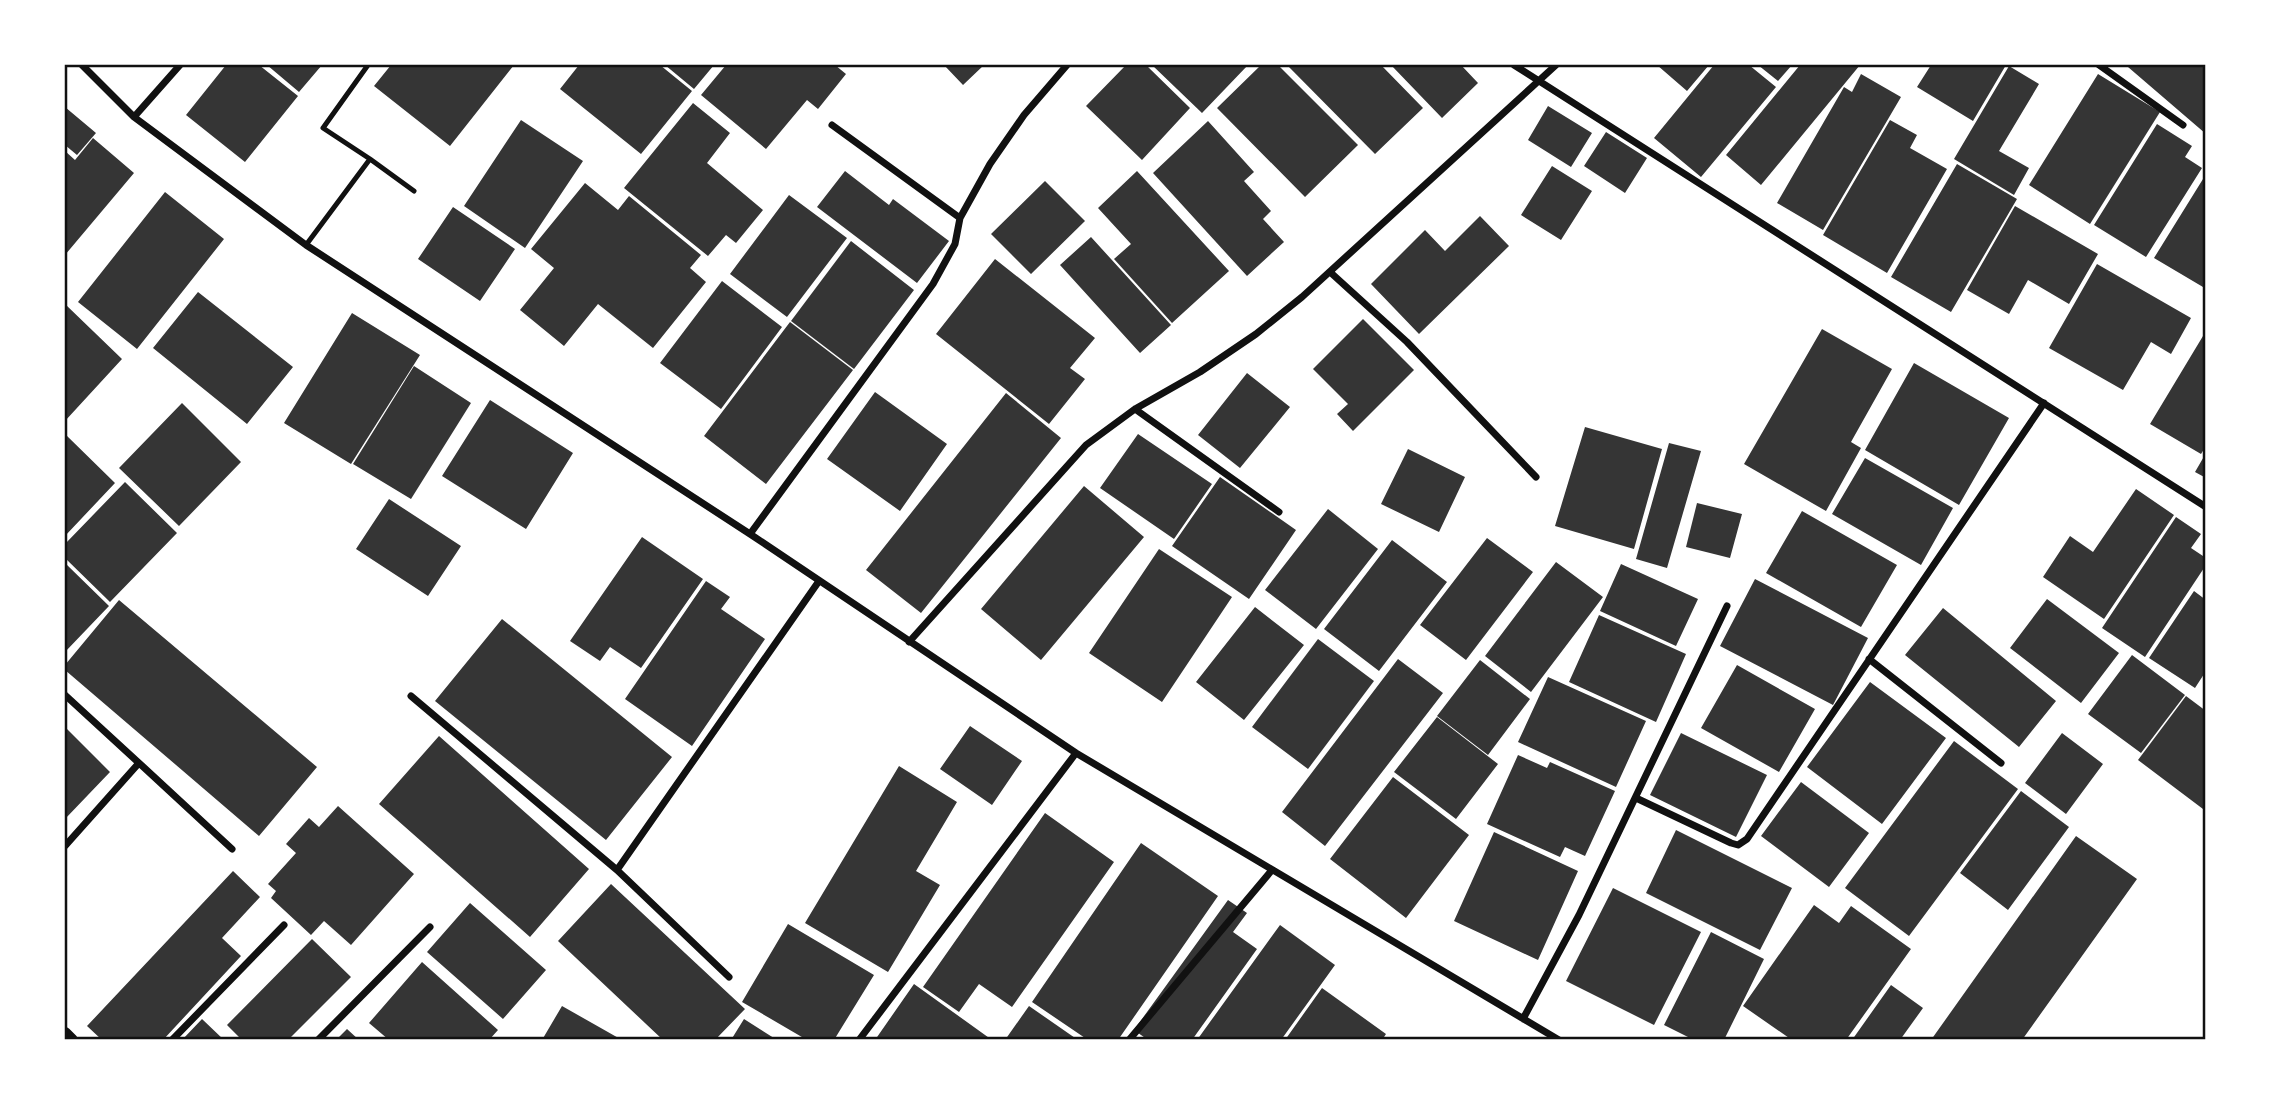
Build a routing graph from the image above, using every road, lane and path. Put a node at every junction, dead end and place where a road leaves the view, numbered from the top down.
1 (82, 65) edge
2 (180, 65) edge
3 (368, 65) edge
4 (1067, 65) edge
5 (1514, 65) edge
6 (1556, 65) edge
7 (2099, 65) edge
8 (1539, 81) junction
9 (134, 117) junction
10 (832, 125) dead end
11 (2183, 125) dead end
12 (370, 159) junction
13 (414, 191) dead end
14 (960, 218) junction
15 (306, 245) junction
16 (1330, 272) junction
17 (2044, 404) junction
18 (1135, 409) junction
19 (1536, 477) dead end
20 (2206, 507) edge
21 (1279, 512) dead end
22 (750, 534) junction
23 (819, 581) junction
24 (1727, 606) dead end
25 (909, 642) junction
26 (1869, 659) junction
27 (65, 695) edge
28 (411, 696) dead end
29 (1076, 753) junction
30 (2001, 763) dead end
31 (139, 764) junction
32 (1636, 798) junction
33 (65, 846) edge
34 (232, 849) dead end
35 (617, 870) junction
36 (1272, 870) junction
37 (284, 925) dead end
38 (429, 927) dead end
39 (729, 977) dead end
40 (1523, 1019) junction
41 (65, 1033) edge
42 (72, 1040) edge
43 (172, 1040) edge
44 (318, 1040) edge
45 (859, 1040) edge
46 (1129, 1040) edge
47 (1559, 1040) edge

1 - 9 street
2 - 9 street
3 - 12 lane
4 - 14 street
5 - 8 street
6 - 8 street
7 - 11 street
8 - 16 street
8 - 17 street
9 - 15 street
10 - 14 street
12 - 13 lane
12 - 15 lane
14 - 22 street
15 - 22 street
16 - 18 street
16 - 19 street
17 - 20 street
17 - 26 street
18 - 21 street
18 - 25 street
22 - 23 street
23 - 25 street
23 - 35 street
24 - 32 street
25 - 29 street
26 - 30 street
26 - 32 street
27 - 31 street
28 - 35 street
29 - 36 street
29 - 45 street
31 - 33 street
31 - 34 street
32 - 40 street
35 - 39 street
36 - 40 street
36 - 46 street
37 - 43 street
38 - 44 street
40 - 47 street
41 - 42 street

